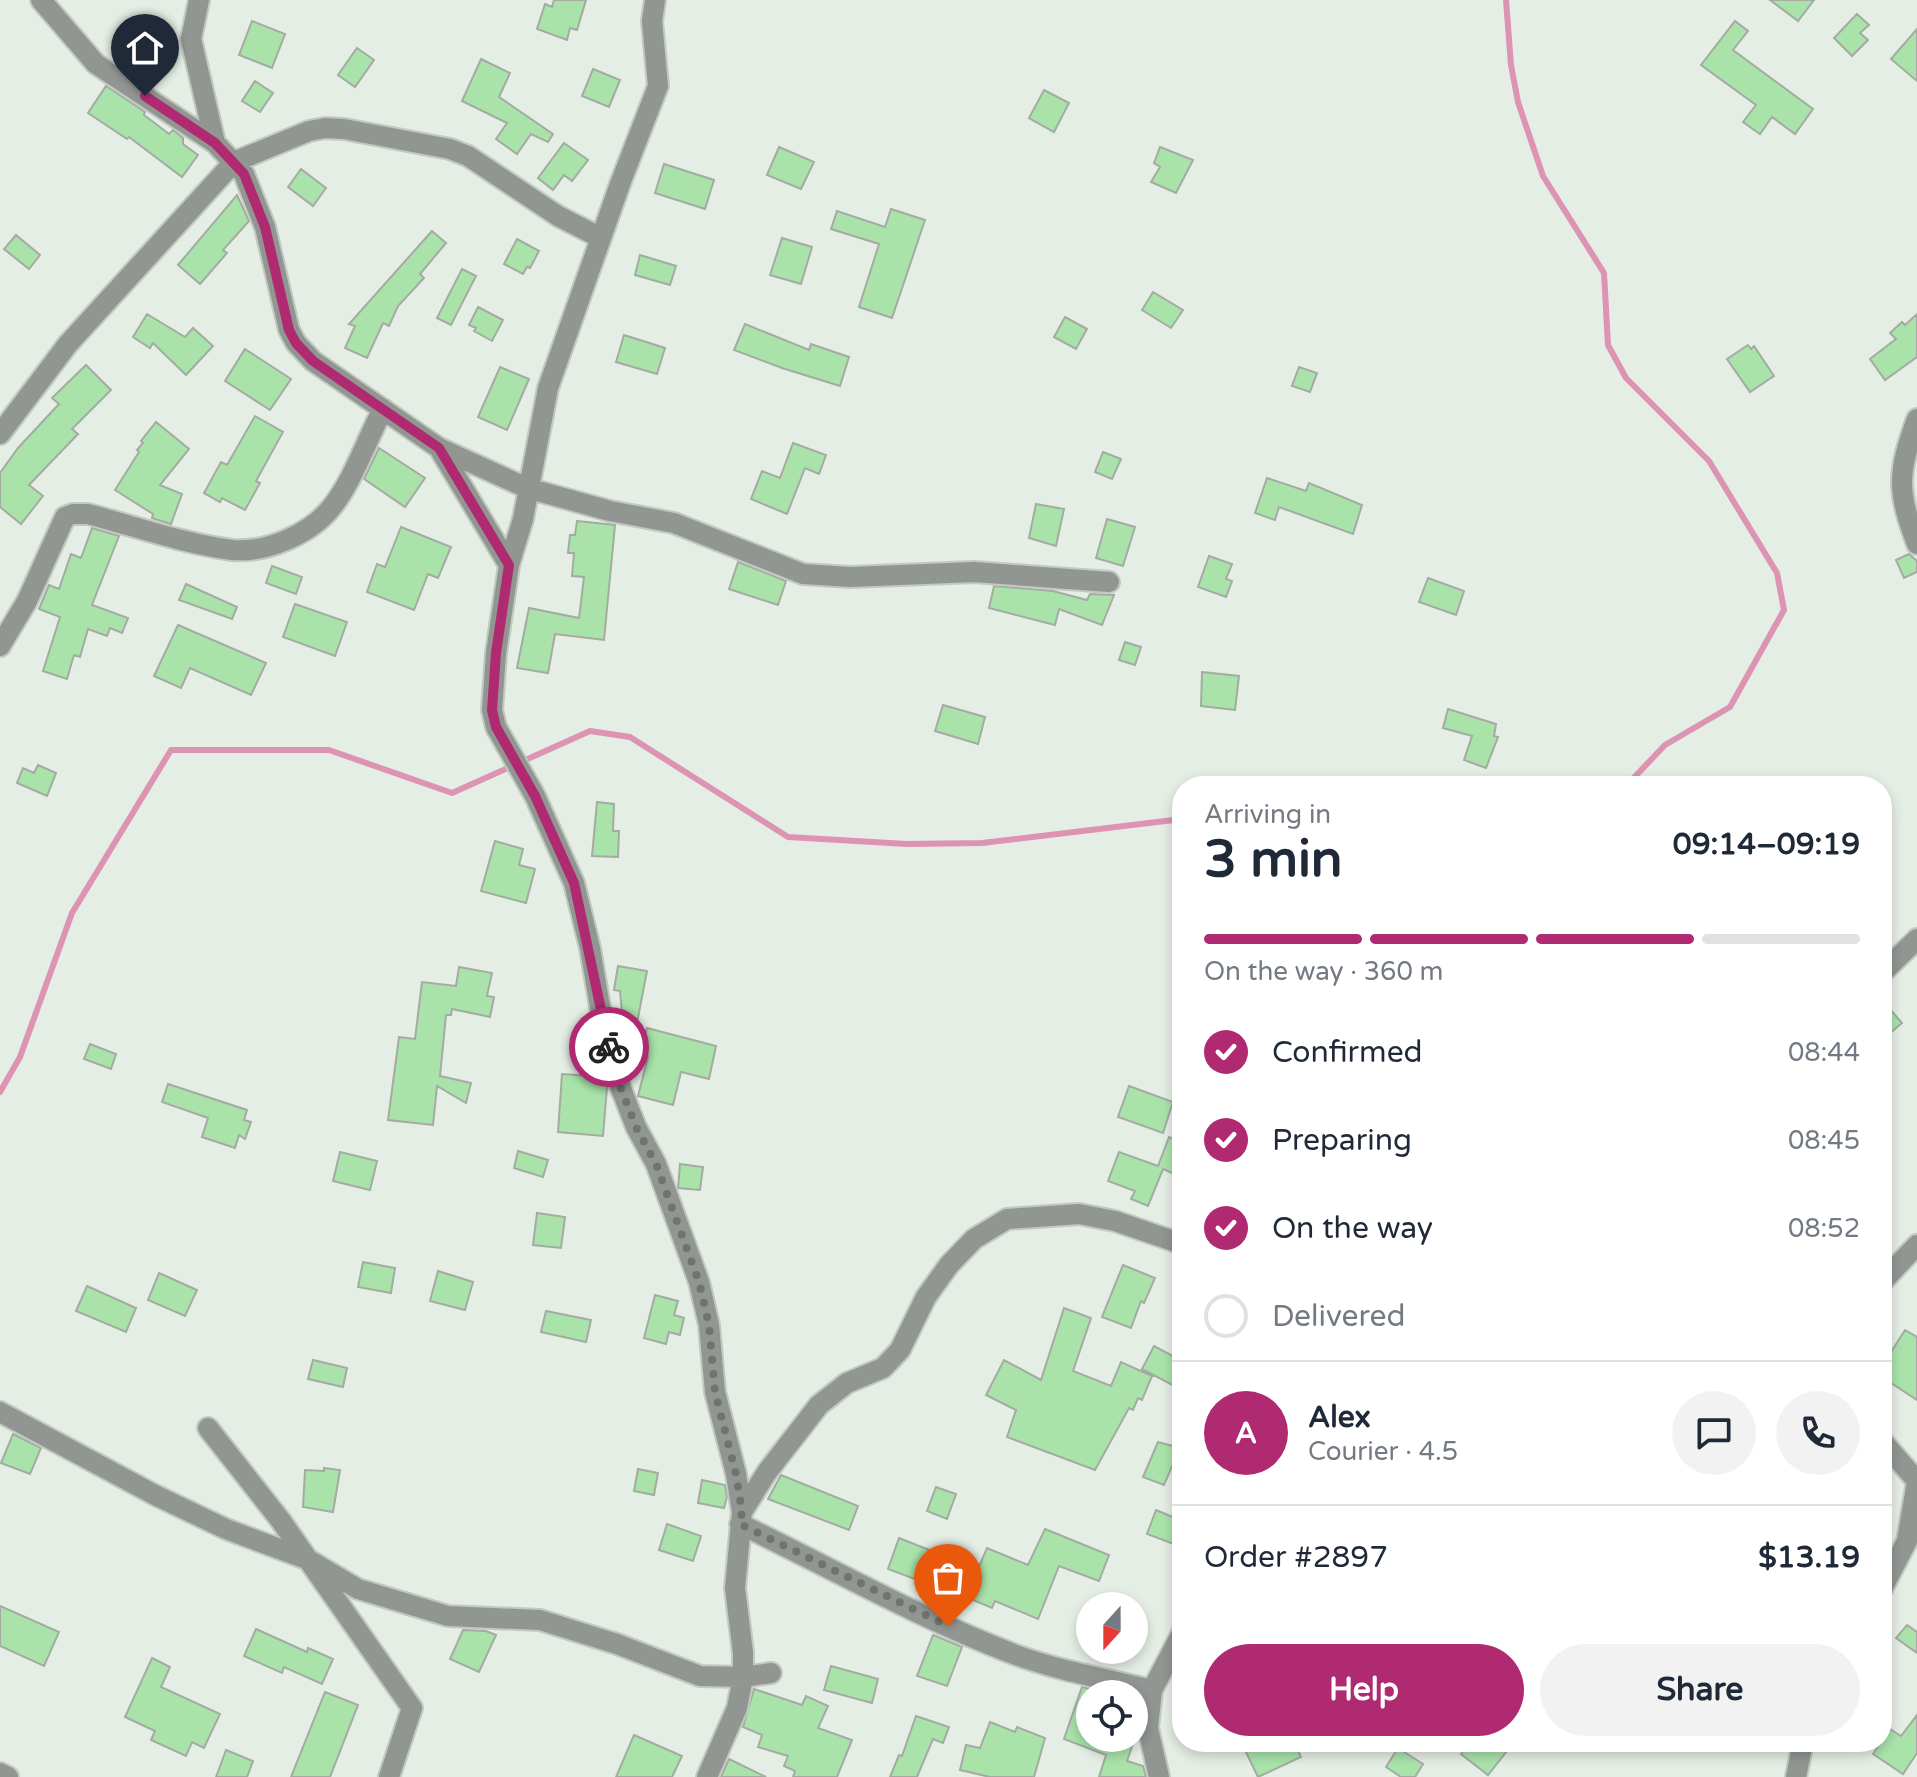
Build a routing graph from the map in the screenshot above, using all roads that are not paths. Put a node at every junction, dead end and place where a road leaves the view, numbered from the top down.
1 (41, 0) edge
2 (199, 0) edge
3 (655, 0) edge
4 (215, 143) junction
5 (234, 162) junction
6 (601, 238) junction
7 (383, 409) junction
8 (1917, 419) edge
9 (0, 434) edge
10 (439, 448) junction
11 (527, 488) junction
12 (1917, 544) edge
13 (509, 565) junction
14 (1109, 582) dead end
15 (0, 646) edge
16 (1917, 939) edge
17 (1892, 963) edge
18 (1172, 1241) edge
19 (1917, 1245) edge
20 (1892, 1271) edge
21 (0, 1412) edge
22 (208, 1428) dead end
23 (1892, 1452) edge
24 (741, 1518) junction
25 (1912, 1538) edge
26 (309, 1560) junction
27 (1892, 1572) edge
28 (1172, 1652) edge
29 (771, 1673) dead end
30 (743, 1677) junction
31 (1152, 1690) junction
32 (1801, 1752) edge
33 (0, 1773) edge
34 (8, 1777) edge
35 (389, 1777) edge
36 (707, 1777) edge
37 (1159, 1777) edge
38 (1796, 1777) edge

1 - 4 street
2 - 4 street
3 - 6 street
4 - 5 street
5 - 6 street
5 - 7 street
5 - 9 street
6 - 11 street
7 - 10 street
7 - 15 street
8 - 12 street
10 - 11 street
10 - 13 street
11 - 13 street
11 - 14 street
13 - 24 street
16 - 17 street
18 - 24 street
19 - 20 street
21 - 26 street
22 - 26 street
23 - 25 street
24 - 30 street
24 - 31 street
25 - 27 street
26 - 30 street
26 - 35 street
28 - 31 street
29 - 30 street
30 - 36 street
31 - 37 street
32 - 38 street
33 - 34 street

